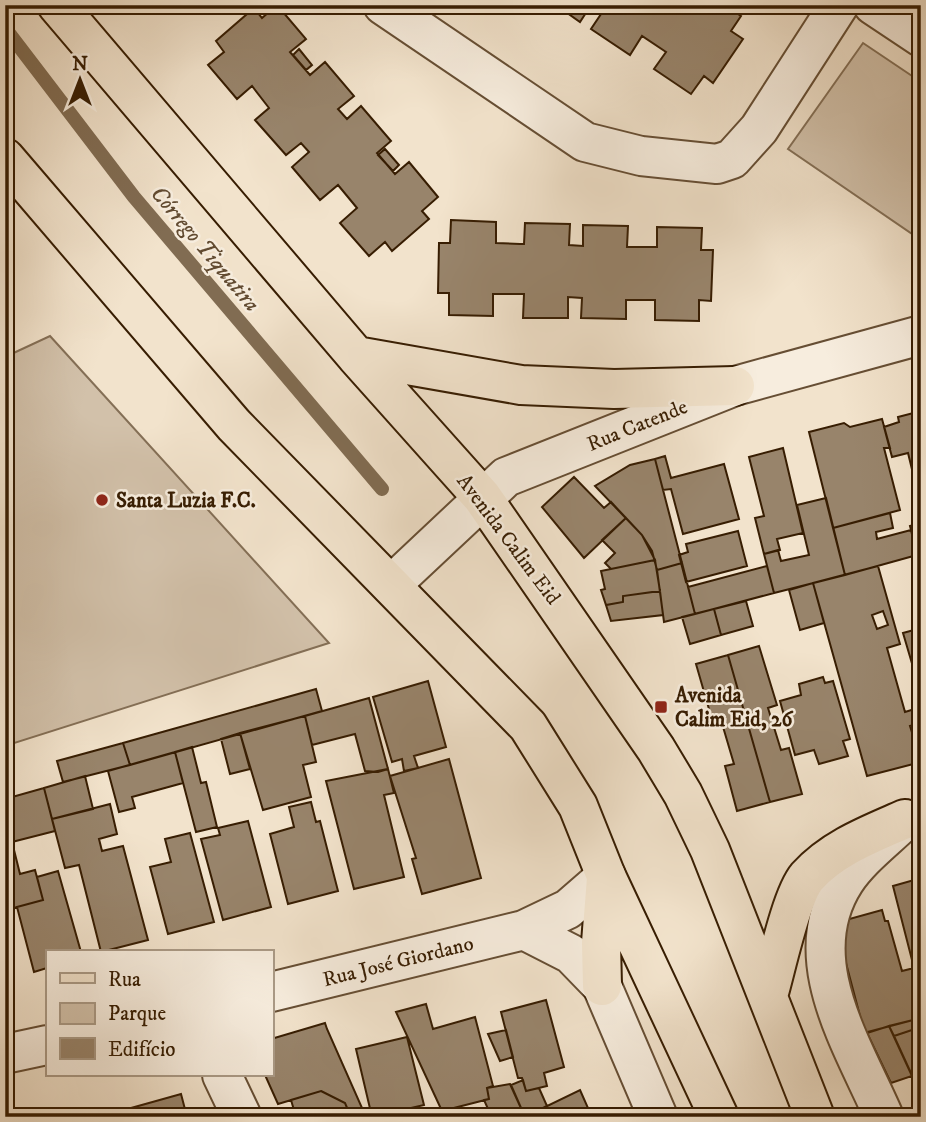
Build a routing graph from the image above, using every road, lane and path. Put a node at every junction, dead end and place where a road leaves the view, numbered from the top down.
1 (57, 5) edge
2 (383, 5) edge
3 (839, 5) edge
4 (873, 5) edge
5 (921, 37) edge
6 (5, 158) edge
7 (921, 335) edge
8 (356, 356) junction
9 (734, 386) junction
10 (482, 497) junction
11 (400, 576) junction
12 (913, 817) edge
13 (606, 876) junction
14 (524, 930) junction
15 (602, 986) junction
16 (273, 992) edge
17 (768, 996) junction
18 (46, 1045) edge
19 (5, 1054) edge
20 (222, 1076) edge
21 (242, 1117) edge
22 (658, 1117) edge
23 (719, 1117) edge
24 (815, 1117) edge
25 (884, 1117) edge

1 - 8 main road, Avenida Calim Eid
2 - 3 street
4 - 5 street
6 - 11 main road
7 - 9 street, Rua Catende
8 - 9 main road
8 - 10 main road, Avenida Calim Eid
9 - 10 street, Rua Catende
10 - 11 street, Rua Catende
10 - 17 main road, Avenida Calim Eid
11 - 13 main road
12 - 17 main road
12 - 25 street
13 - 14 street, Rua José Giordano
13 - 15 main road
13 - 23 main road
14 - 15 street
14 - 16 street, Rua José Giordano
15 - 22 street
17 - 24 main road, Avenida Calim Eid
18 - 19 street
20 - 21 street

